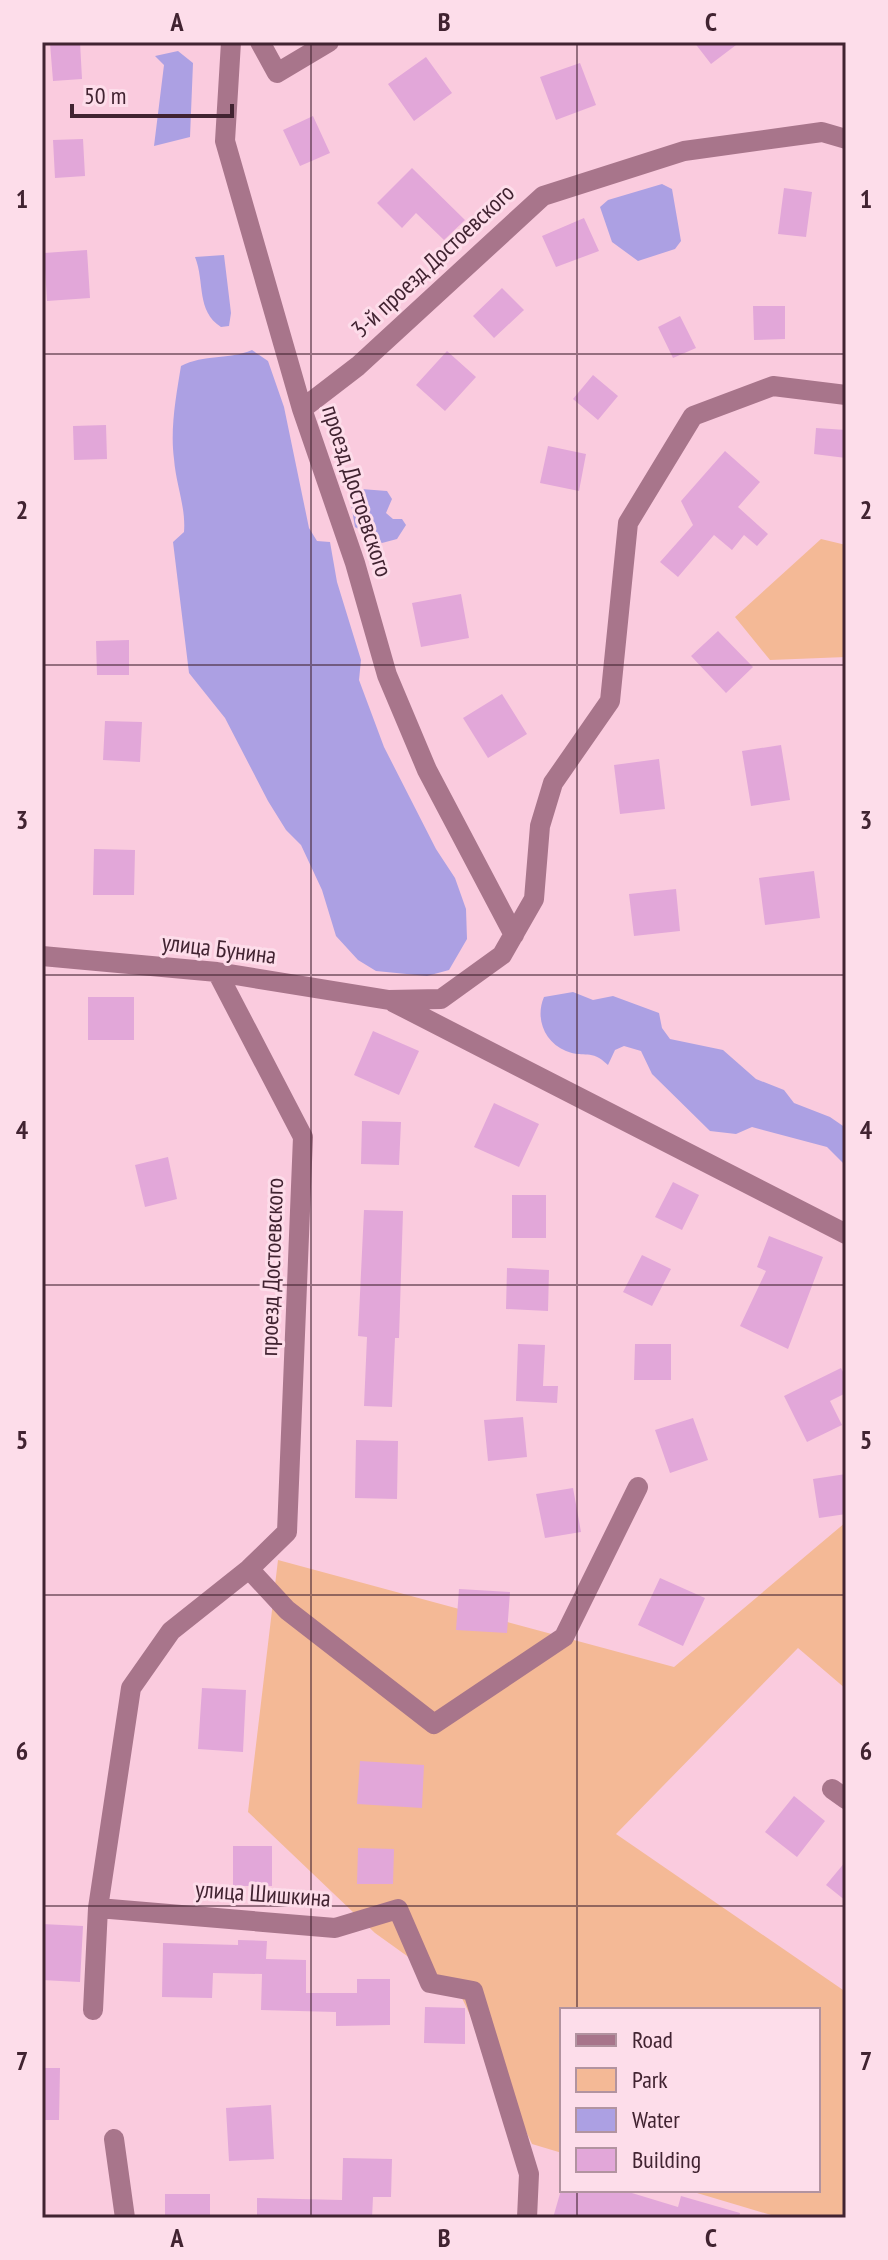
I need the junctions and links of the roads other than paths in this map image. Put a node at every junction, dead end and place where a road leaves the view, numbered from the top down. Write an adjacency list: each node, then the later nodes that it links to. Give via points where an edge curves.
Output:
1 (231, 42): 6 (street, проезд Достоевского, via 225,141)
2 (260, 42): 3 (street, via 277,73)
3 (329, 42)
4 (846, 139): 6 (street, 3-й проезд Достоевского, via 822,132 684,151 543,196 358,366)
5 (846, 395): 7 (street, via 773,386 693,416 628,523 610,701 553,783 540,826 534,899)
6 (302, 409): 7 (street, проезд Достоевского, via 387,675 427,770)
7 (514, 935): 10 (street, via 502,955 441,999)
8 (42, 956): 9 (street, улица Бунина)
9 (217, 972): 10 (street, улица Бунина); 13 (street, проезд Достоевского, via 303,1137 287,1532)
10 (389, 1000): 11 (street)
11 (846, 1234)
12 (638, 1487): 13 (street, via 564,1637 434,1724 287,1610)
13 (249, 1569): 14 (street, via 171,1631 131,1688)
14 (98, 1908): 15 (street); 18 (street, улица Шишкина, via 335,1928 398,1909 430,1983 473,1991 529,2174)
15 (93, 2010)
16 (114, 2139): 17 (street)
17 (125, 2218)
18 (527, 2218)

